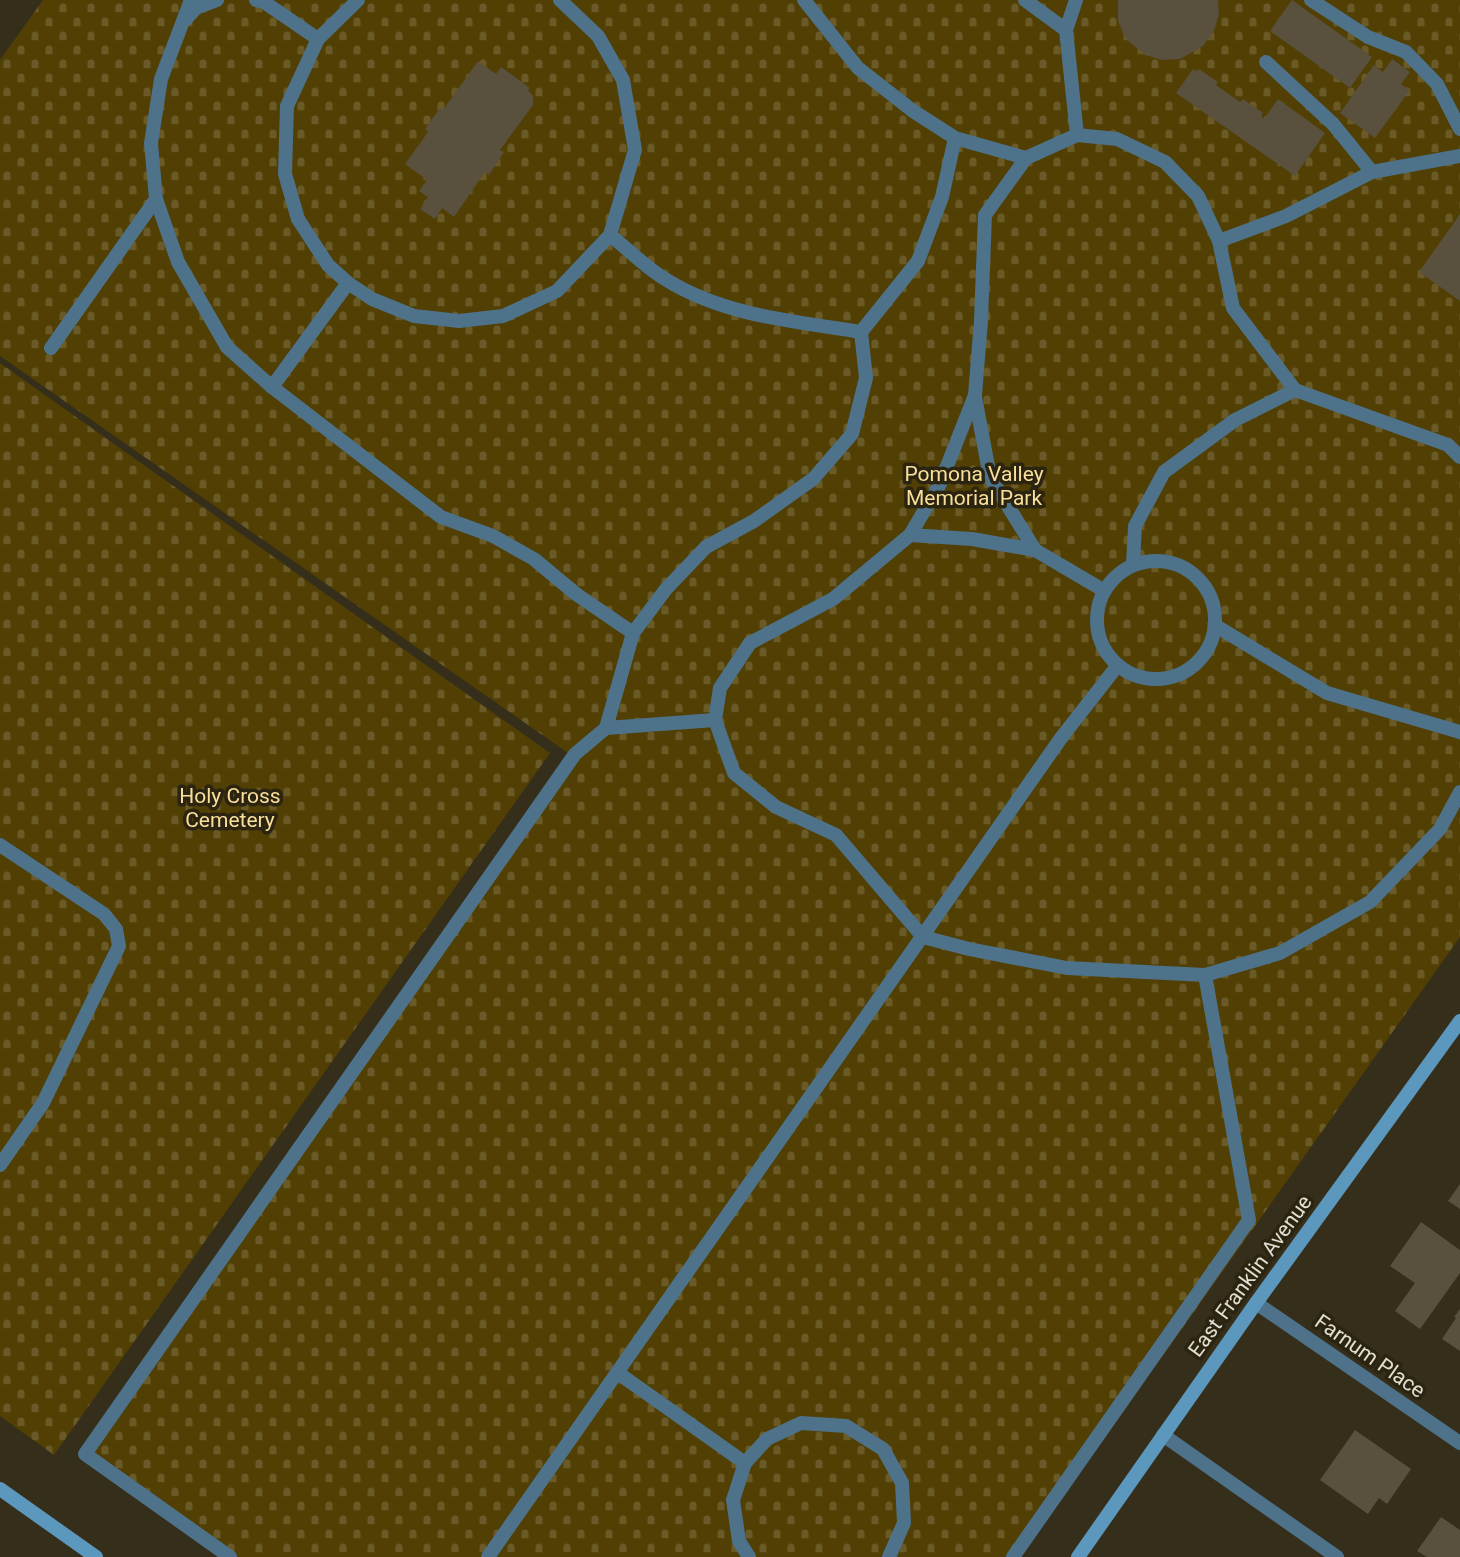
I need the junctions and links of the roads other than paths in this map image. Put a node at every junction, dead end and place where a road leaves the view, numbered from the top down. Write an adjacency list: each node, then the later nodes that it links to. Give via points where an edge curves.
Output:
1 (191, 0): 10 (street)
2 (217, 0): 10 (street, via 196,8)
3 (358, 0): 12 (street)
4 (561, 0): 21 (street, via 598,36 623,80 635,150)
5 (804, 0): 16 (street, via 858,68)
6 (1025, 0): 11 (street)
7 (1076, 0): 11 (street)
8 (1311, 0): 14 (street, via 1368,37 1406,52 1437,84)
9 (261, 1): 12 (street)
10 (180, 25): 20 (street, via 162,79 151,143)
11 (1066, 30): 15 (street)
12 (318, 39): 23 (street, via 287,106 285,174 298,219 328,265)
13 (1266, 62): 19 (street, via 1333,124)
14 (1460, 129)
15 (1077, 135): 18 (street); 22 (street, via 1117,139 1166,162 1198,195)
16 (955, 138): 18 (street); 24 (street, via 942,197 918,261)
17 (1460, 156): 19 (street)
18 (1026, 158): 28 (street, via 985,215)
19 (1372, 172): 22 (street, via 1286,216)
20 (156, 199): 25 (street); 26 (street, via 178,262 227,347)
21 (610, 235): 23 (street, via 557,291 503,316 459,321 414,316 372,299); 24 (street, via 663,278 712,303 762,317)
22 (1219, 240): 27 (street, via 1233,308)
23 (348, 283): 26 (street)
24 (860, 331): 35 (street, via 866,378 852,434 813,479 754,521 706,547)
25 (51, 348)
26 (272, 387): 35 (street, via 442,517 493,536 534,559)
27 (1295, 390): 29 (street, via 1448,445); 32 (street, via 1235,420 1164,472 1135,526)
28 (975, 396): 30 (street, via 940,484); 31 (street, via 990,477)
29 (1460, 457)
30 (910, 535): 31 (street); 37 (street, via 833,599 750,643 720,688)
31 (1035, 550): 33 (street)
32 (1133, 564): 33 (street); 34 (street, via 1153,559 1175,562 1198,576 1212,596)
33 (1103, 590): 36 (street, via 1098,632 1105,651)
34 (1216, 626): 36 (street, via 1207,651 1191,668 1173,677 1138,677); 39 (street, via 1328,693)
35 (633, 633): 38 (street)
36 (1118, 665): 42 (street, via 1061,738)
37 (715, 720): 38 (street); 42 (street, via 734,773 776,807 836,835)
38 (606, 728): 54 (street, via 575,754 85,1454)
39 (1460, 732)
40 (1460, 792): 43 (street, via 1440,829 1370,902 1280,953)
41 (0, 845): 45 (street, via 104,914 116,929 119,946 43,1103)
42 (923, 937): 43 (street, via 1067,968); 47 (street)
43 (1205, 975): 58 (street, via 1249,1220)
44 (1460, 1021): 46 (street, East Franklin Avenue)
45 (0, 1165)
46 (1256, 1303): 48 (street, East Franklin Avenue); 49 (street, Farnum Place)
47 (618, 1373): 50 (street); 55 (street)
48 (1163, 1435): 52 (street, East Franklin Avenue); 59 (street)
49 (1460, 1443)
50 (745, 1463): 56 (street, via 733,1500 738,1541); 57 (street, via 766,1439 801,1423 846,1426 883,1449 902,1483 904,1523)
51 (0, 1489): 53 (street)
52 (1081, 1556)
53 (96, 1557)
54 (230, 1557)
55 (488, 1557)
56 (749, 1557)
57 (889, 1557)
58 (1013, 1557)
59 (1337, 1557)

